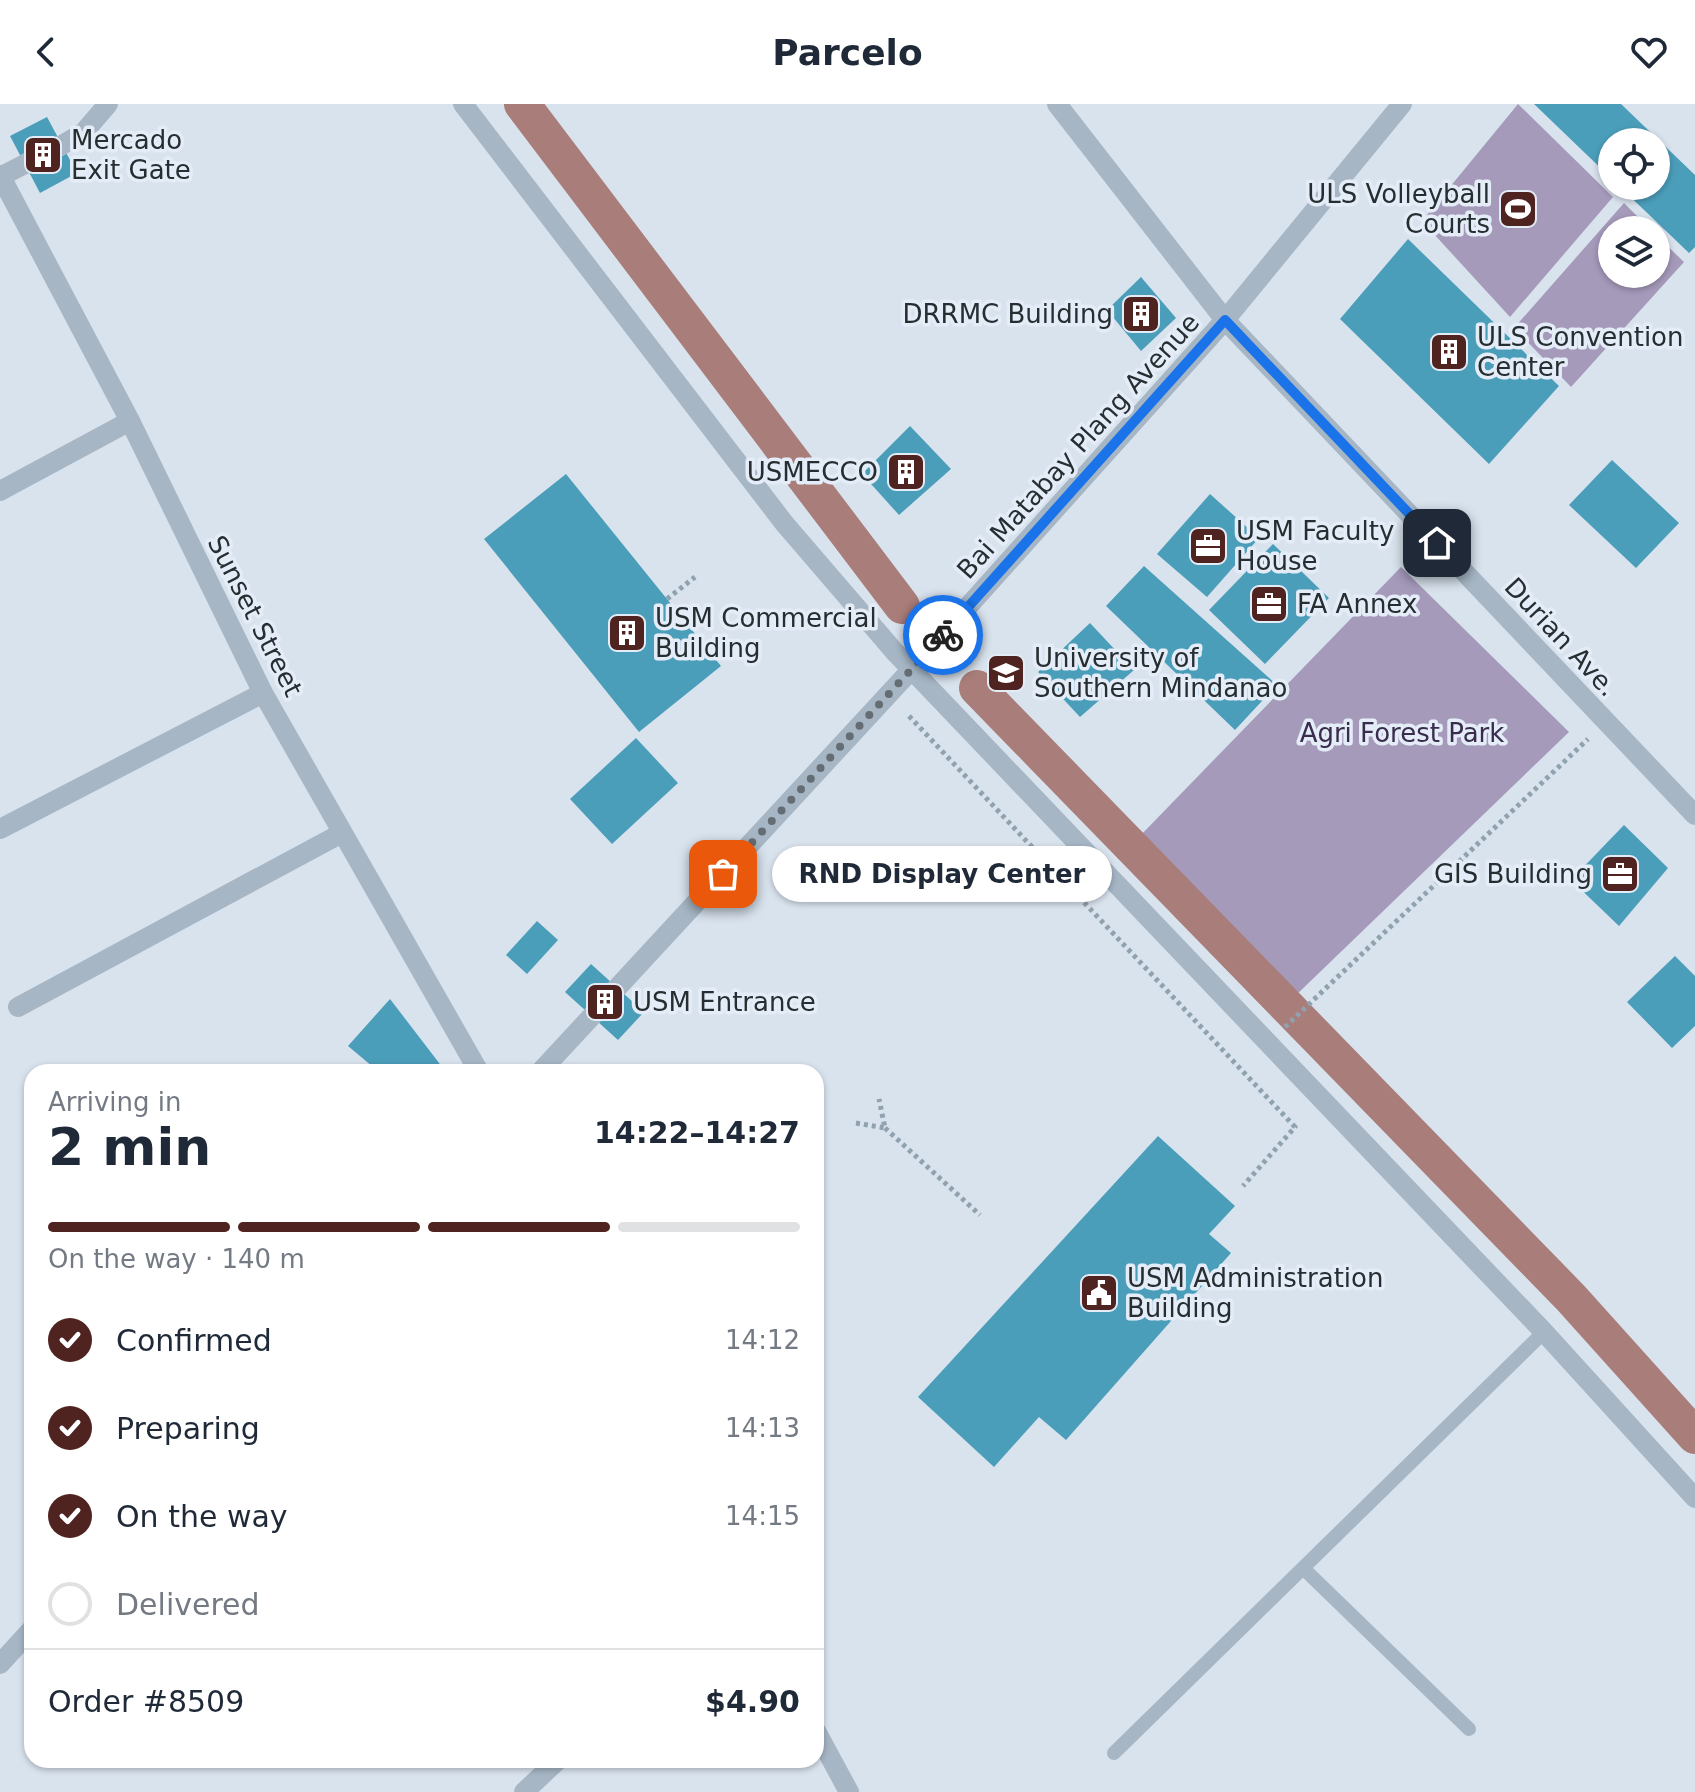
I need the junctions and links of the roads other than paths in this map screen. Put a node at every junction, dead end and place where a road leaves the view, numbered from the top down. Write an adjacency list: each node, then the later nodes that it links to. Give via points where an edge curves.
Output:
1 (108, 104): 5 (street, via 84,132)
2 (463, 104): 11 (street, via 784,523)
3 (1057, 104): 8 (street, Durian Ave.)
4 (1402, 104): 8 (street, Bai Matabay Plang Avenue)
5 (62, 145)
6 (25, 164): 7 (street)
7 (0, 176): 9 (street, Sunset Street)
8 (1225, 320): 11 (street, Bai Matabay Plang Avenue); 13 (street, Durian Ave.)
9 (130, 421): 10 (street); 12 (street, Sunset Street)
10 (0, 491)
11 (911, 670): 16 (street, Bai Matabay Plang Avenue); 21 (street)
12 (263, 693): 14 (street); 15 (street, Sunset Street)
13 (1695, 815)
14 (0, 829)
15 (342, 833): 17 (street); 19 (street, Sunset Street)
16 (617, 988)
17 (18, 1007)
18 (592, 1016): 20 (street)
19 (474, 1064)
20 (547, 1064)
21 (1544, 1332): 22 (street); 23 (lane)
22 (1695, 1498)
23 (1303, 1568): 26 (lane); 28 (lane)
24 (24, 1638): 25 (street)
25 (0, 1664)
26 (1469, 1729)
27 (824, 1746): 31 (street)
28 (1114, 1753)
29 (550, 1768): 30 (street)
30 (524, 1792)
31 (849, 1792)

